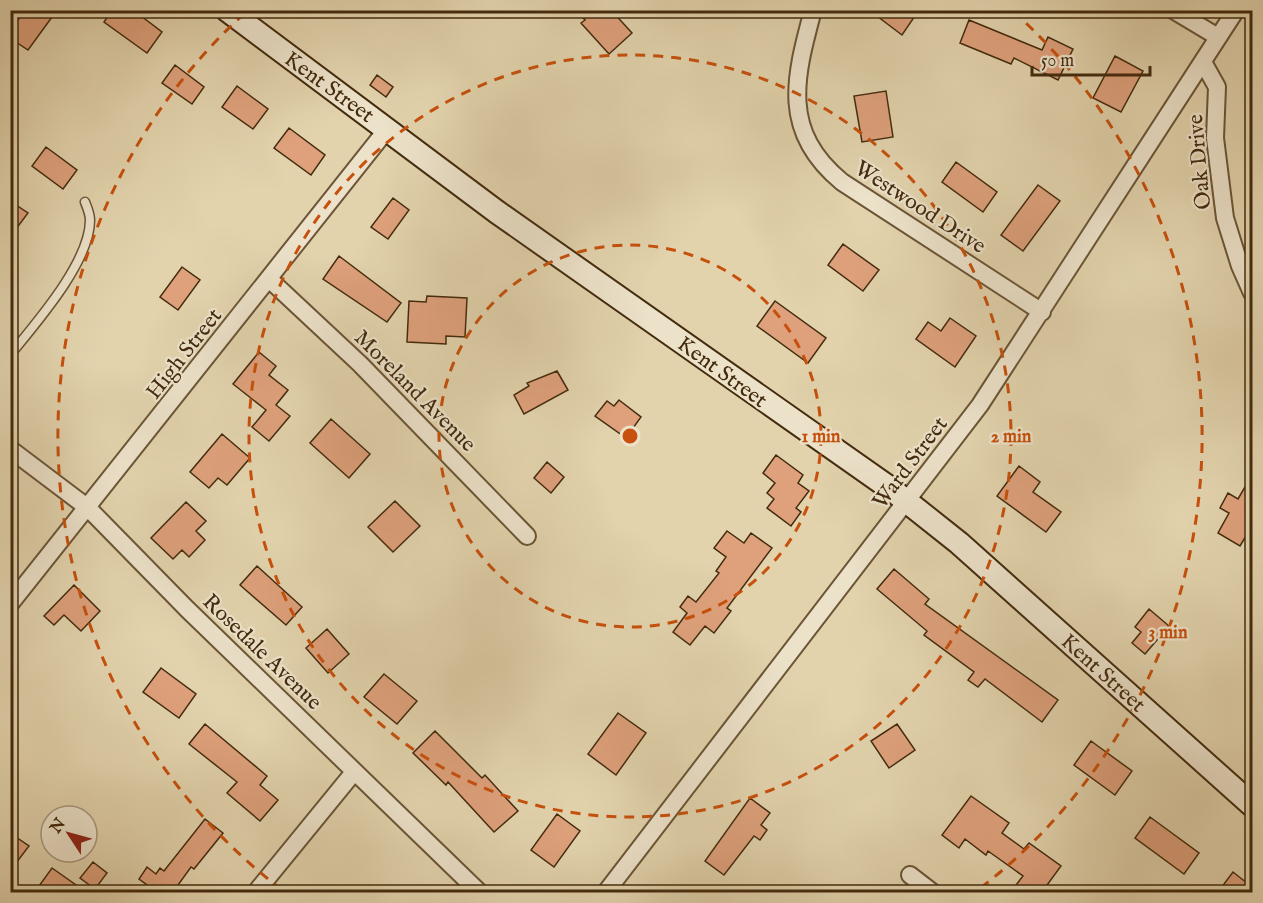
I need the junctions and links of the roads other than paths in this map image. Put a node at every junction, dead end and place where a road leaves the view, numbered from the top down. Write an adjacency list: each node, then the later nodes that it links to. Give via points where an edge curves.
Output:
1 (227, 10): 7 (street, Kent Street)
2 (813, 10): 11 (street, Westwood Drive, via 797,69 795,101 808,140 818,154 842,182)
3 (1173, 10): 5 (street)
4 (1236, 10): 5 (street, Ward Street)
5 (1218, 37): 6 (street, Ward Street)
6 (1203, 62): 10 (street, Oak Drive, via 1217,87 1215,138 1225,218); 11 (street, Ward Street)
7 (388, 128): 9 (street, High Street); 14 (street, Kent Street, via 497,212)
8 (85, 202): 12 (lane, via 90,220 81,255 66,282)
9 (269, 279): 15 (street, High Street); 16 (street, Moreland Avenue, via 360,364)
10 (1252, 293)
11 (1042, 312): 14 (street, Ward Street)
12 (10, 355)
13 (10, 448): 15 (street, Rosedale Avenue)
14 (908, 502): 19 (street, Kent Street); 23 (street, Ward Street)
15 (88, 508): 17 (street, High Street); 18 (street, Rosedale Avenue)
16 (527, 536)
17 (10, 604)
18 (354, 772): 21 (street); 22 (street, Rosedale Avenue)
19 (1252, 804)
20 (910, 875): 24 (street)
21 (256, 892)
22 (479, 892)
23 (606, 892)
24 (932, 892)

